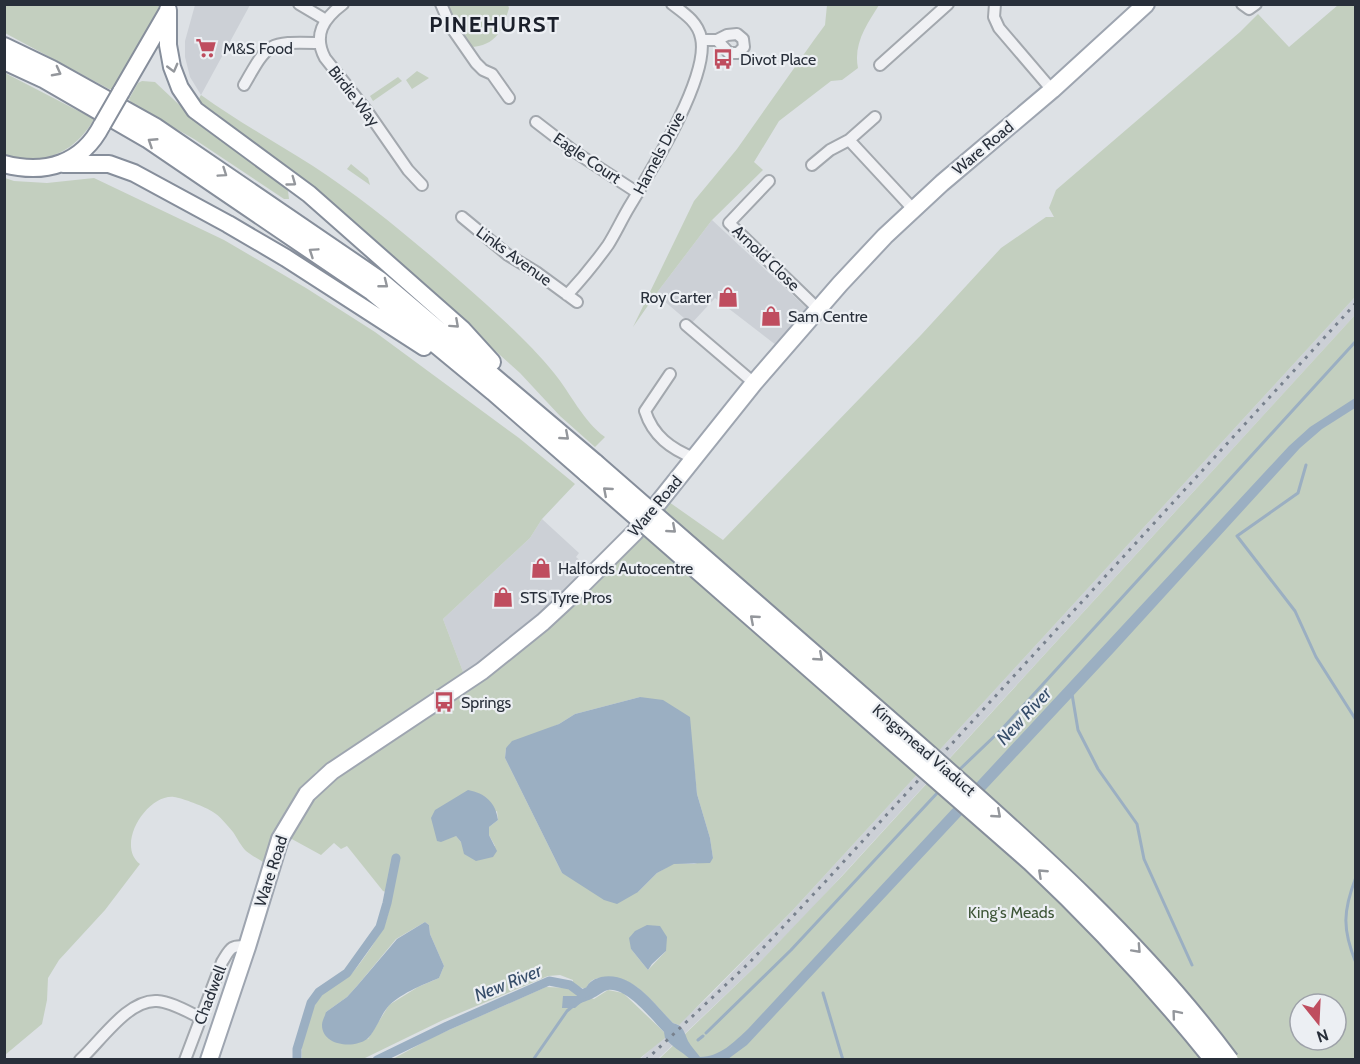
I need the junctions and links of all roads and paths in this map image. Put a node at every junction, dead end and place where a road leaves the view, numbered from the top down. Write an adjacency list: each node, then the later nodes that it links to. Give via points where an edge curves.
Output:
1 (299, 4): 11 (street)
2 (343, 4): 11 (street)
3 (441, 4): 20 (street, via 451,27 476,63 495,78)
4 (672, 4): 12 (street, via 691,20)
5 (948, 4): 17 (street)
6 (995, 4): 19 (street, via 994,17 999,28)
7 (1146, 4): 19 (main road, Ware Road)
8 (1242, 4): 9 (street, via 1249,9)
9 (1256, 4)
10 (170, 7): 25 (main road, bridge, via 85,150); 39 (main road, one-way to 39, via 168,45 172,67 195,110 318,202 462,329)
11 (326, 20): 14 (street)
12 (702, 40): 13 (street); 29 (street, Hamels Drive, via 701,59 680,117)
13 (717, 40)
14 (319, 43): 18 (street, via 269,47); 28 (street, Birdie Way, via 325,58)
15 (4, 46): 39 (main road, one-way to 39, via 156,127 371,273)
16 (4, 61): 38 (main road, one-way to 16, via 372,292 157,145 45,80)
17 (880, 65)
18 (244, 85)
19 (1052, 90): 30 (main road, Ware Road)
20 (509, 98)
21 (875, 117): 23 (street)
22 (536, 122): 29 (street, Eagle Court)
23 (849, 140): 26 (street); 30 (street)
24 (4, 164): 25 (main road, via 30,168)
25 (63, 164): 38 (main road, via 109,164 134,173 286,258)
26 (813, 165)
27 (769, 181): 34 (street, Arnold Close, via 729,223)
28 (422, 185)
29 (638, 193): 32 (street, Hamels Drive, via 609,243)
30 (913, 209): 34 (main road, Ware Road)
31 (462, 217): 32 (street, Links Avenue, via 508,255)
32 (567, 295): 33 (street, Links Avenue)
33 (578, 302)
34 (818, 309): 37 (main road, Ware Road)
35 (686, 326): 37 (street)
36 (670, 374): 40 (street, via 645,411 667,444)
37 (754, 383): 40 (main road, Ware Road)
38 (493, 392): 41 (main road)
39 (539, 413): 41 (main road, one-way to 41)
40 (694, 458): 42 (main road, Ware Road, via 635,532 543,622 458,688 332,771 307,794 280,839)
41 (592, 468): 47 (main road, Kingsmead Viaduct, one-way to 41, bridge, via 1138,970 1030,862); 48 (main road, Kingsmead Viaduct, one-way to 48, bridge, via 1003,819 1147,960)
42 (247, 947): 43 (street, Chadwell, via 229,949); 46 (main road, Ware Road)
43 (201, 1018): 44 (street, via 165,1003 144,1003 125,1015); 45 (street, Chadwell)
44 (80, 1059)
45 (185, 1059)
46 (209, 1059)
47 (1213, 1059)
48 (1230, 1059)

